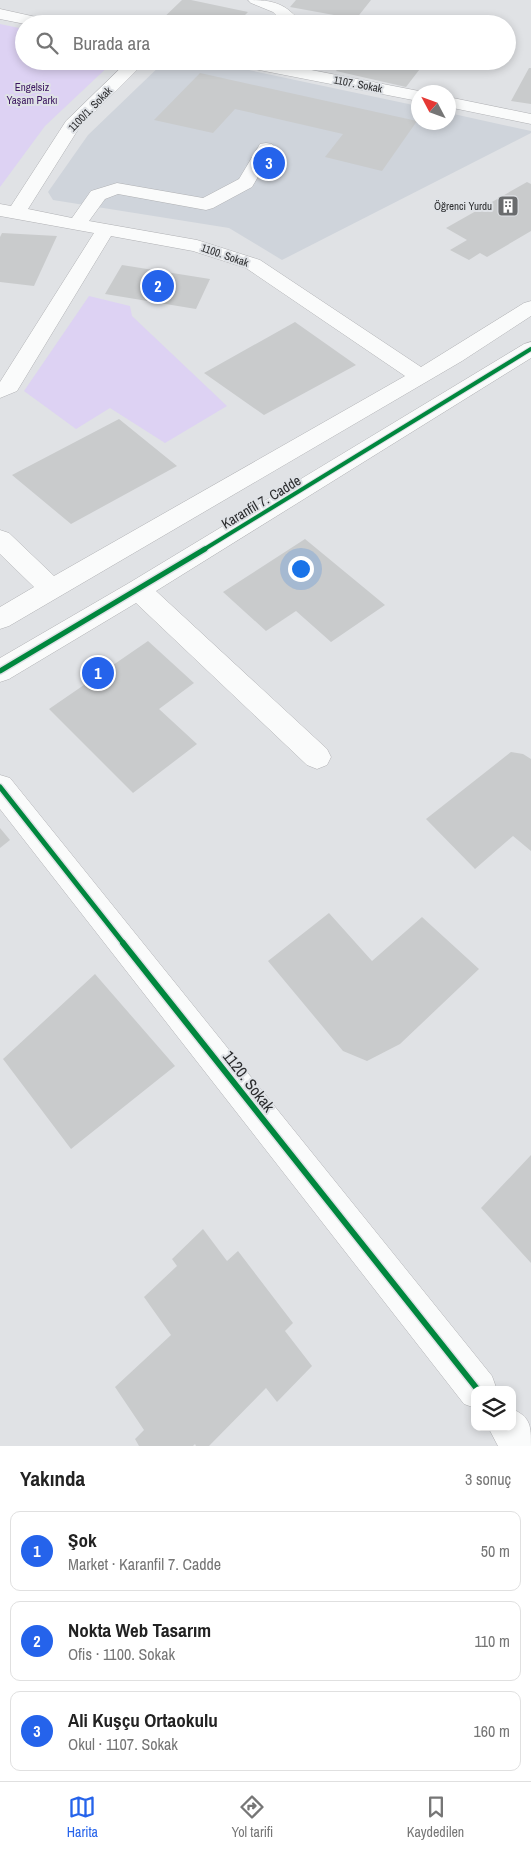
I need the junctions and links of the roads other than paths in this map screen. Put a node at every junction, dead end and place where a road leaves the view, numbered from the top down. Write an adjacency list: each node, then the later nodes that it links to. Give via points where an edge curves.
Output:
1 (256, 0): 4 (street)
2 (19, 5): 3 (street)
3 (3, 15)
4 (284, 15)
5 (129, 70): 11 (street, 1100/1. Sokak, via 72,125)
6 (308, 70): 7 (street, 1107. Sokak)
7 (411, 94)
8 (456, 104): 9 (street)
9 (531, 119)
10 (266, 148): 12 (street, via 246,183 206,204 117,188 98,195)
11 (8, 211): 12 (street, 1100. Sokak)
12 (77, 224): 13 (street, 1100. Sokak)
13 (106, 229): 16 (street, 1100. Sokak, via 197,246 253,264); 17 (street, via 9,386)
14 (531, 307): 16 (street, Karanfil 7. Cadde)
15 (530, 351): 20 (street, Karanfil 7. Cadde)
16 (420, 376): 19 (street, Karanfil 7. Cadde)
17 (0, 391)
18 (0, 539): 19 (street)
19 (52, 589): 21 (street, Karanfil 7. Cadde)
20 (138, 590): 22 (street, Karanfil 7. Cadde); 23 (street)
21 (0, 619)
22 (0, 671)
23 (317, 757)
24 (0, 787): 25 (street, 1120. Sokak)
25 (475, 1386)
26 (511, 1431): 27 (street)
27 (523, 1446)

